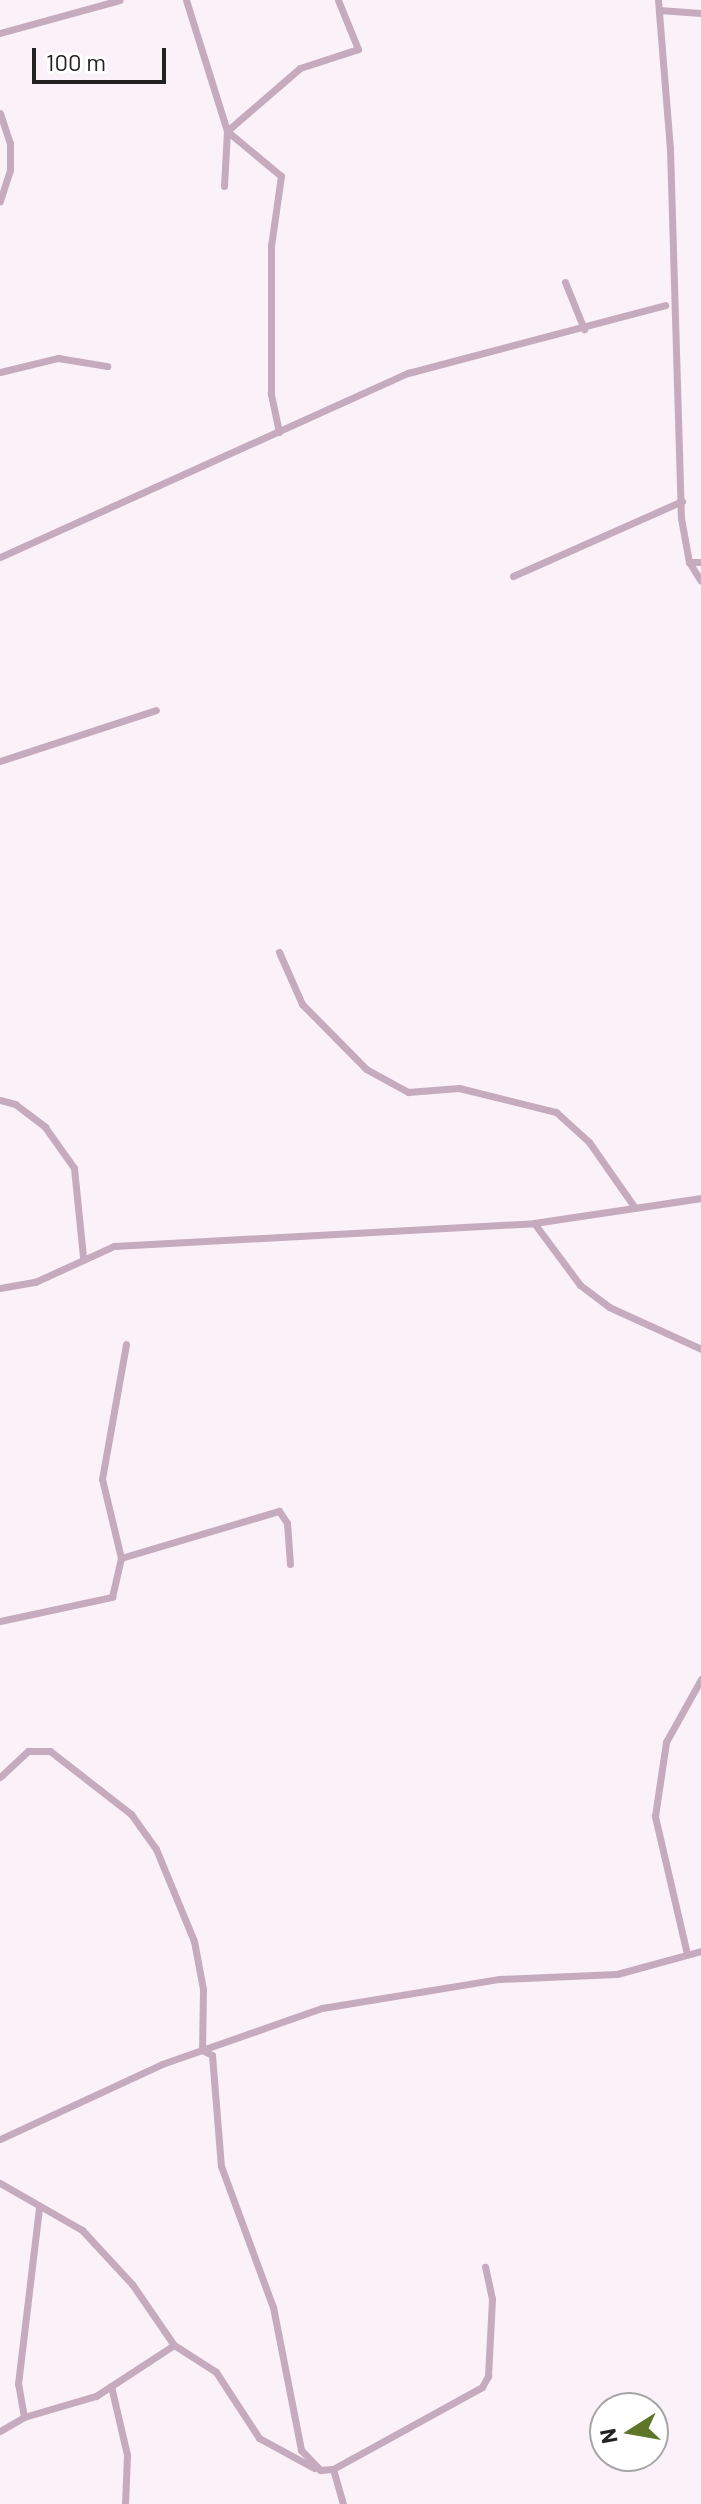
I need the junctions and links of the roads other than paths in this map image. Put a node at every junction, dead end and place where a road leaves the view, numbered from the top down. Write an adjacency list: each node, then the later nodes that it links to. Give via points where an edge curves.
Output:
1 (120, 0): 7 (street)
2 (186, 0): 9 (street)
3 (338, 0): 9 (street, via 358,49 300,68)
4 (658, 0): 5 (street)
5 (659, 10): 6 (street); 13 (street)
6 (701, 13)
7 (0, 33)
8 (0, 113): 11 (street, via 10,143 10,170)
9 (227, 131): 10 (street); 19 (street, via 281,176 271,246 271,393)
10 (224, 186)
11 (0, 201)
12 (565, 282): 16 (street)
13 (674, 287): 14 (street); 15 (street)
14 (665, 305): 15 (street); 16 (street)
15 (673, 321): 20 (street)
16 (584, 329): 19 (street, via 408,373)
17 (107, 366): 18 (street, via 58,358)
18 (0, 372)
19 (279, 432): 21 (street)
20 (682, 501): 22 (street); 24 (street)
21 (0, 557)
22 (689, 562): 23 (street); 25 (street)
23 (701, 562)
24 (513, 576)
25 (701, 581)
26 (156, 710): 27 (street)
27 (0, 761)
28 (279, 952): 31 (street, via 302,1004 366,1069 408,1092 459,1088 556,1112 589,1142)
29 (0, 1100): 33 (street, via 15,1104 45,1127 74,1168)
30 (701, 1198): 31 (street)
31 (635, 1208): 32 (street)
32 (534, 1223): 33 (street, via 225,1237 169,1246 114,1246); 36 (street, via 580,1285 609,1307)
33 (83, 1257): 34 (street, via 35,1282)
34 (0, 1288)
35 (126, 1344): 37 (street, via 102,1479)
36 (701, 1349)
37 (121, 1558): 38 (street, via 279,1511 287,1523); 39 (street, via 112,1597)
38 (290, 1564)
39 (0, 1621)
40 (701, 1679): 43 (street, via 666,1742 655,1816)
41 (0, 1777): 44 (street, via 28,1751 50,1751 131,1814 156,1849 194,1941 203,1989)
42 (701, 1951): 43 (street)
43 (687, 1954): 44 (street, via 617,1974 500,1979 322,2008)
44 (202, 2050): 45 (street, via 83,2097); 55 (street, via 212,2055 214,2128 226,2183 273,2307 301,2450)
45 (0, 2139)
46 (0, 2183): 47 (street)
47 (39, 2207): 49 (street, via 82,2230 132,2284); 51 (street, via 18,2384)
48 (485, 2267): 53 (street, via 492,2299 491,2350 482,2387)
49 (174, 2345): 50 (street); 55 (street, via 216,2372 259,2438)
50 (111, 2386): 51 (street, via 96,2396); 57 (street, via 127,2455)
51 (24, 2417): 52 (street)
52 (0, 2431)
53 (342, 2466): 54 (street); 56 (street)
54 (333, 2469): 55 (street); 56 (street)
55 (320, 2470)
56 (338, 2482): 58 (street)
57 (125, 2504)
58 (343, 2504)

